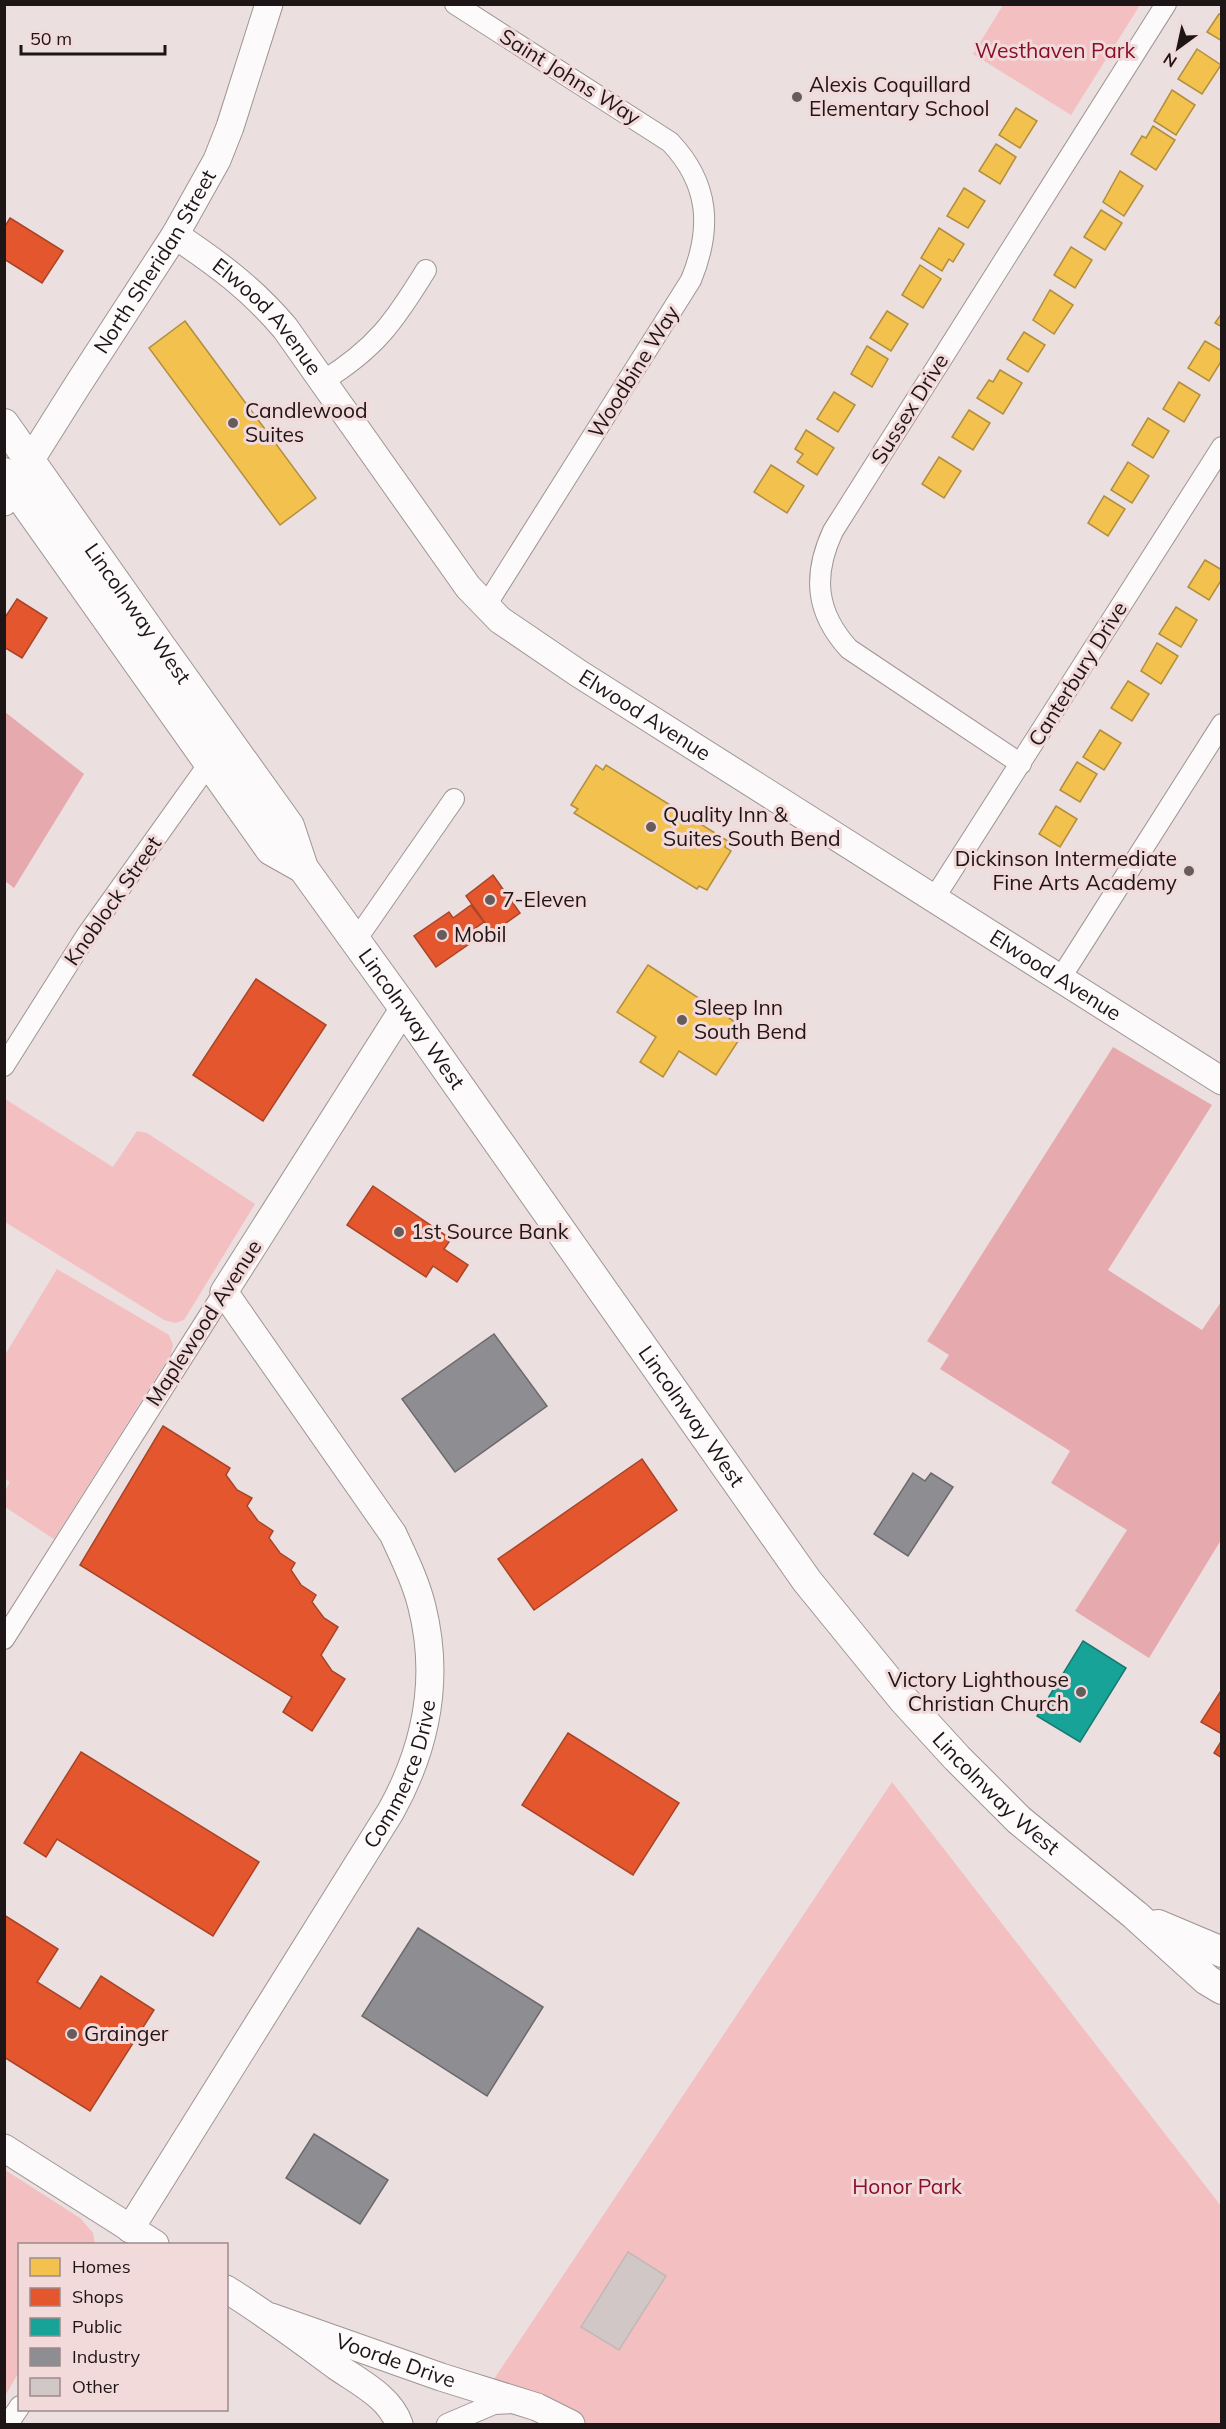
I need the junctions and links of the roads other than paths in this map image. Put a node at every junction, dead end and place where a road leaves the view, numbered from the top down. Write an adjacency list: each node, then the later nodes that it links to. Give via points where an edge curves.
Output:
1 (269, 4): 5 (street, North Sheridan Street, via 217,160)
2 (455, 4): 4 (street, Saint Johns Way)
3 (1166, 4): 15 (street, Sussex Drive, via 833,531 821,566 824,610 849,649)
4 (654, 131): 11 (street, Woodbine Way, via 684,157 700,192 705,225 700,259 691,280)
5 (176, 235): 7 (street, Elwood Avenue, via 264,303); 10 (street, North Sheridan Street)
6 (426, 270): 7 (street, via 379,339)
7 (323, 381): 11 (street, Elwood Avenue)
8 (4, 424): 10 (main road, Lincolnway West)
9 (1221, 447): 15 (street, Canterbury Drive)
10 (13, 481): 13 (main road, Lincolnway West); 14 (main road, Lincolnway West)
11 (485, 607): 18 (street, Elwood Avenue, via 578,673)
12 (1221, 724): 20 (street)
13 (226, 738): 14 (street, Knoblock Street); 17 (main road, Lincolnway West, via 289,826)
14 (209, 764): 17 (main road, Lincolnway West, via 271,850); 22 (street, Knoblock Street, via 86,936)
15 (1021, 764): 18 (street, Canterbury Drive)
16 (454, 799): 19 (street)
17 (303, 868): 19 (main road, Lincolnway West)
18 (933, 900): 20 (street, Elwood Avenue)
19 (356, 940): 21 (main road, Lincolnway West)
20 (1060, 979): 23 (street, Elwood Avenue)
21 (404, 1008): 24 (street, Maplewood Avenue); 26 (main road, Lincolnway West, via 807,1581 903,1699 957,1758 1019,1820)
22 (4, 1066)
23 (1221, 1081)
24 (224, 1292): 25 (street, Maplewood Avenue); 30 (street, Commerce Drive, via 393,1534 422,1606 431,1673 428,1706 409,1778 392,1810)
25 (4, 1639)
26 (1136, 1915): 27 (main road, Lincolnway West); 28 (main road, Lincolnway West)
27 (1221, 1952)
28 (1221, 1989)
29 (4, 2148): 30 (street)
30 (126, 2237): 31 (street)
31 (151, 2243)
32 (228, 2290): 33 (street, Voorde Drive)
33 (271, 2317): 34 (street, Voorde Drive); 37 (street, Voorde Drive, via 378,2394)
34 (520, 2403): 38 (street, via 494,2404); 39 (street, Voorde Drive)
35 (18, 2409): 36 (street)
36 (8, 2424)
37 (399, 2424)
38 (447, 2424)
39 (572, 2424)

